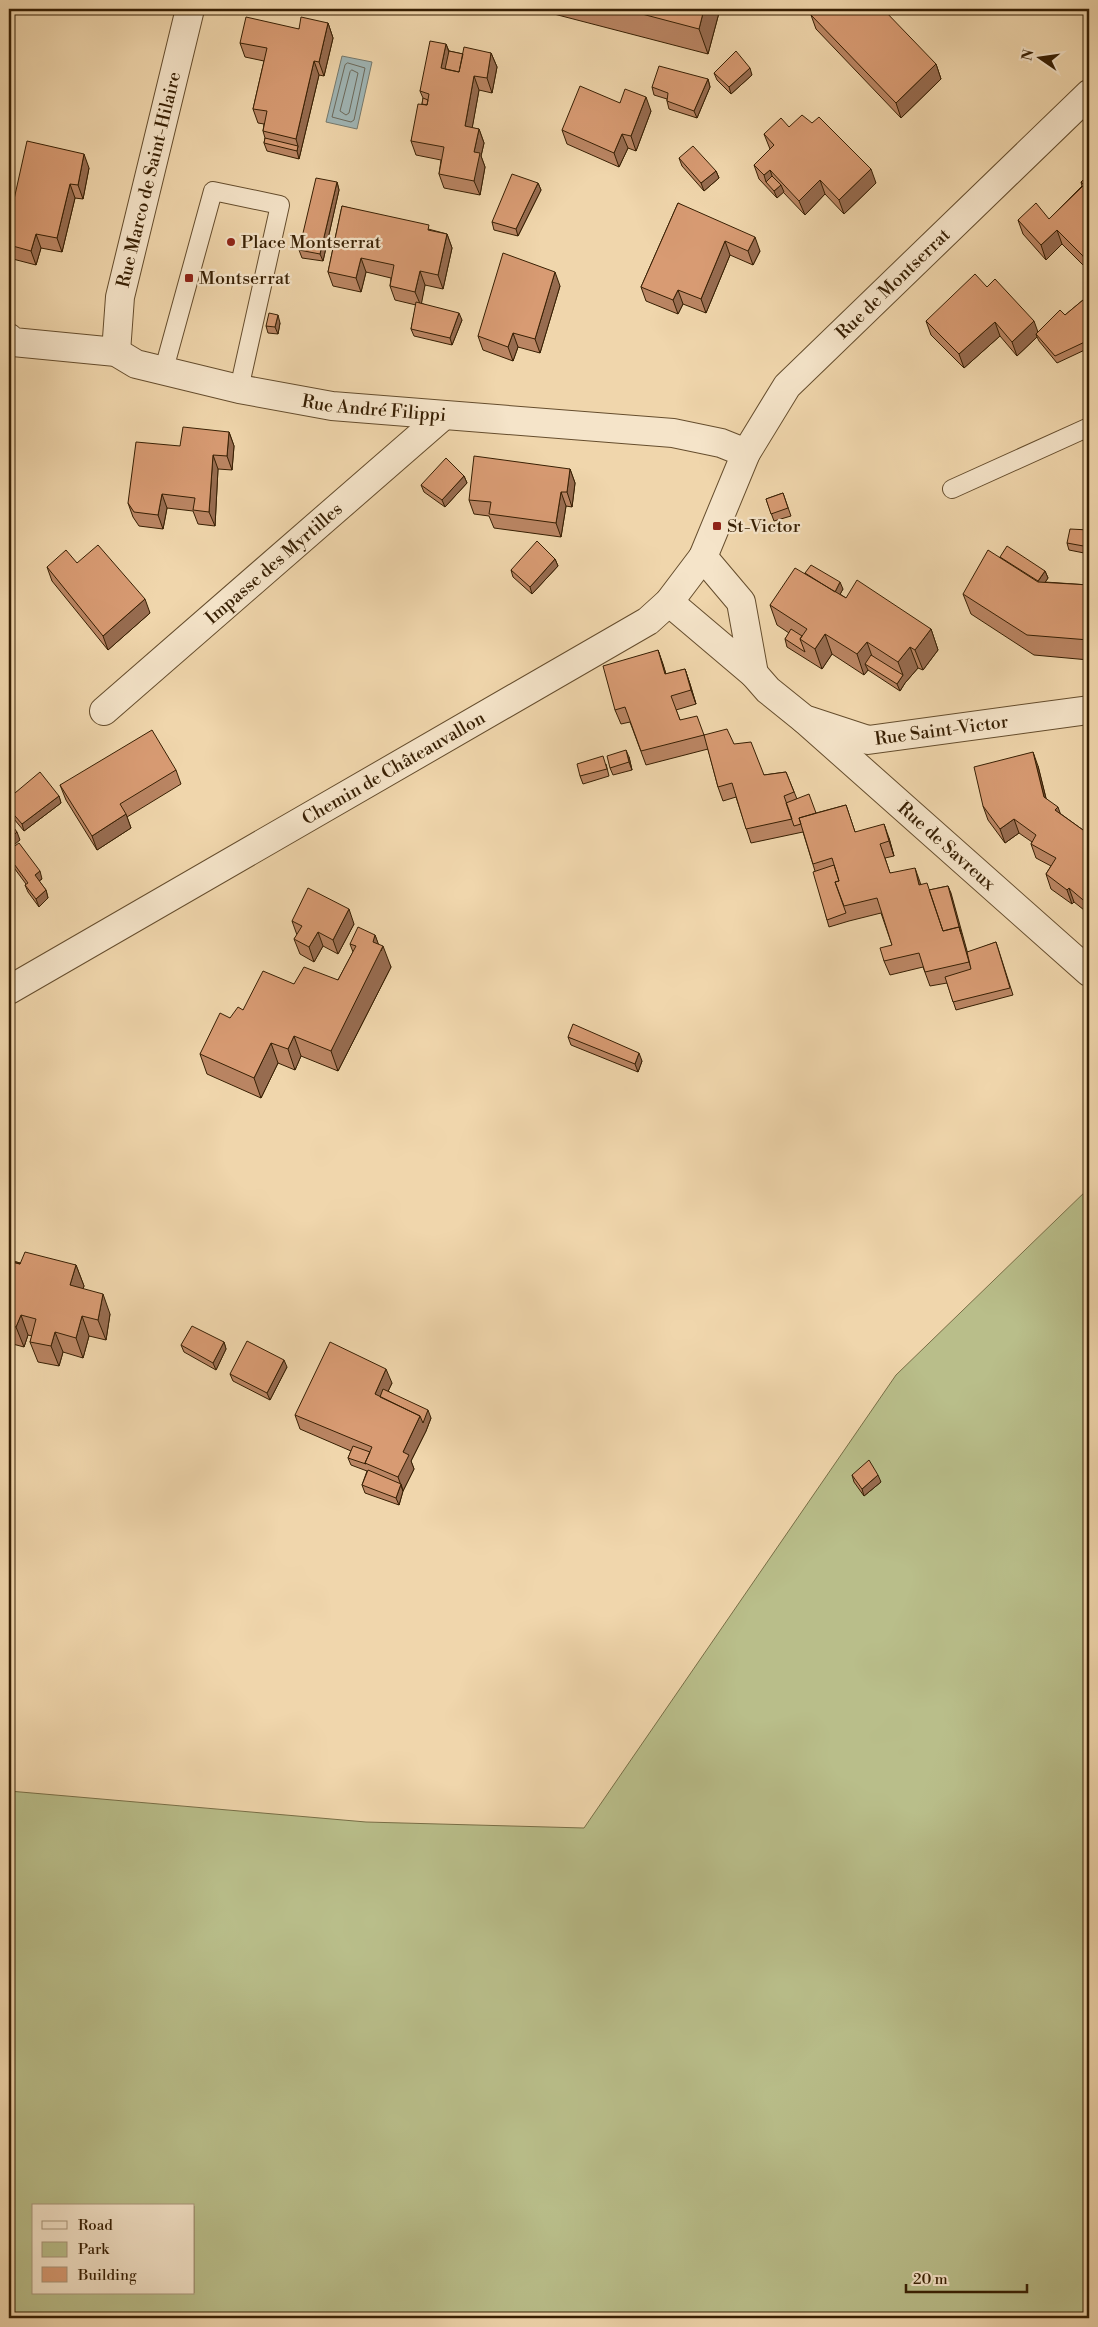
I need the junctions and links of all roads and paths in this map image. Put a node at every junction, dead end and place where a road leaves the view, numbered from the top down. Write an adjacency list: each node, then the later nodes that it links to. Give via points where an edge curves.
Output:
1 (190, 9): 4 (street, Rue Marco de Saint-Hilaire, via 120,297)
2 (1089, 94): 9 (street, Rue de Montserrat, via 787,386)
3 (9, 338): 4 (street, Rue André Filippi, via 13,342)
4 (116, 352): 5 (street, Rue André Filippi, via 136,364)
5 (164, 369): 6 (street, Rue André Filippi); 6 (lane, via 213,192 280,205)
6 (239, 389): 7 (street, Rue André Filippi, via 332,406)
7 (443, 416): 9 (street, Rue André Filippi, via 673,433 722,443); 16 (street, Impasse des Myrtilles)
8 (1089, 427): 10 (lane)
9 (746, 453): 11 (street, Rue de Montserrat)
10 (952, 489)
11 (728, 497): 12 (street, Chemin de Châteauvallon)
12 (703, 557): 13 (street, Chemin de Châteauvallon); 14 (street, via 741,602)
13 (669, 602): 14 (street, Rue Saint-Victor); 19 (street, Chemin de Châteauvallon, via 648,621)
14 (754, 674): 17 (street, Rue Saint-Victor)
15 (1089, 710): 17 (street, Rue Saint-Victor, via 868,740)
16 (104, 711)
17 (804, 720): 18 (street, Rue de Savreux)
18 (1089, 972)
19 (9, 990)

